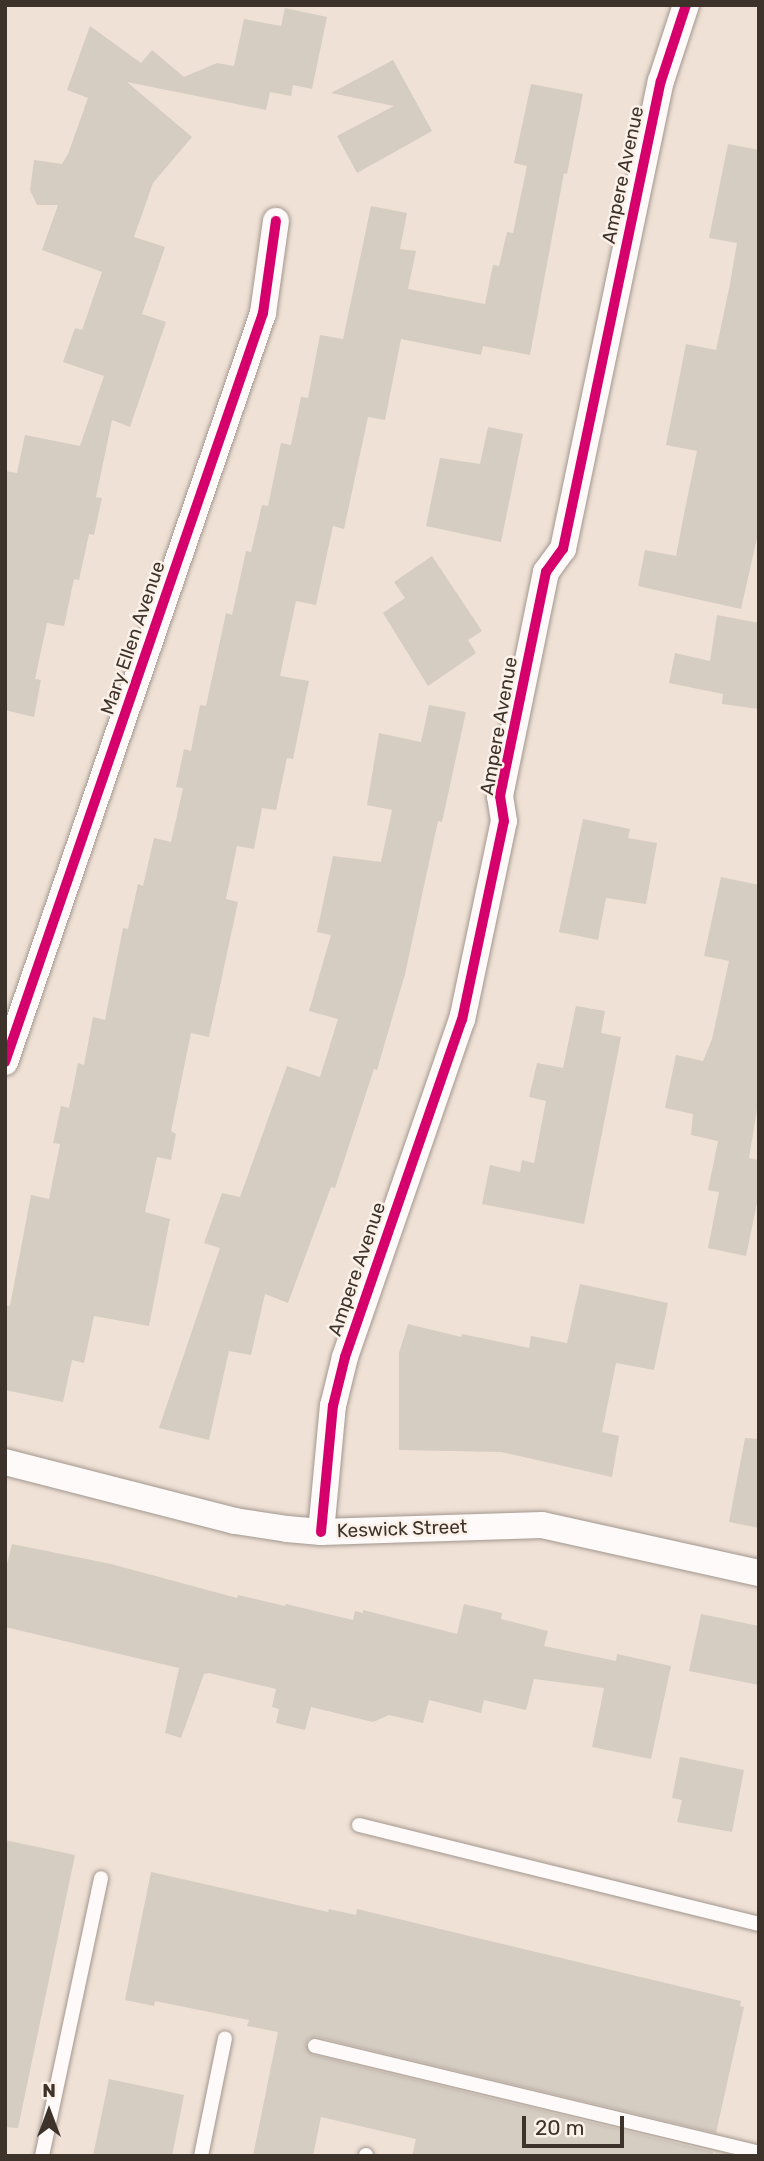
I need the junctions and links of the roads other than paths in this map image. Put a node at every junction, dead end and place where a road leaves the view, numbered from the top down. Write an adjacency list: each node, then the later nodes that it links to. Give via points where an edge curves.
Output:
1 (686, 5): 5 (street, Ampere Avenue, via 660,81 563,548 546,572 500,796 504,821 462,1020 345,1357 333,1406)
2 (276, 221): 3 (street, Mary Ellen Avenue, via 263,313)
3 (5, 1062)
4 (5, 1462): 5 (street, Keswick Street, via 235,1521)
5 (321, 1532): 6 (street, Keswick Street, via 542,1525)
6 (759, 1573)
7 (359, 1825): 9 (lane)
8 (101, 1878): 13 (lane)
9 (759, 1924)
10 (225, 2038): 14 (lane)
11 (315, 2046): 12 (lane)
12 (759, 2153)
13 (42, 2156)
14 (201, 2156)

